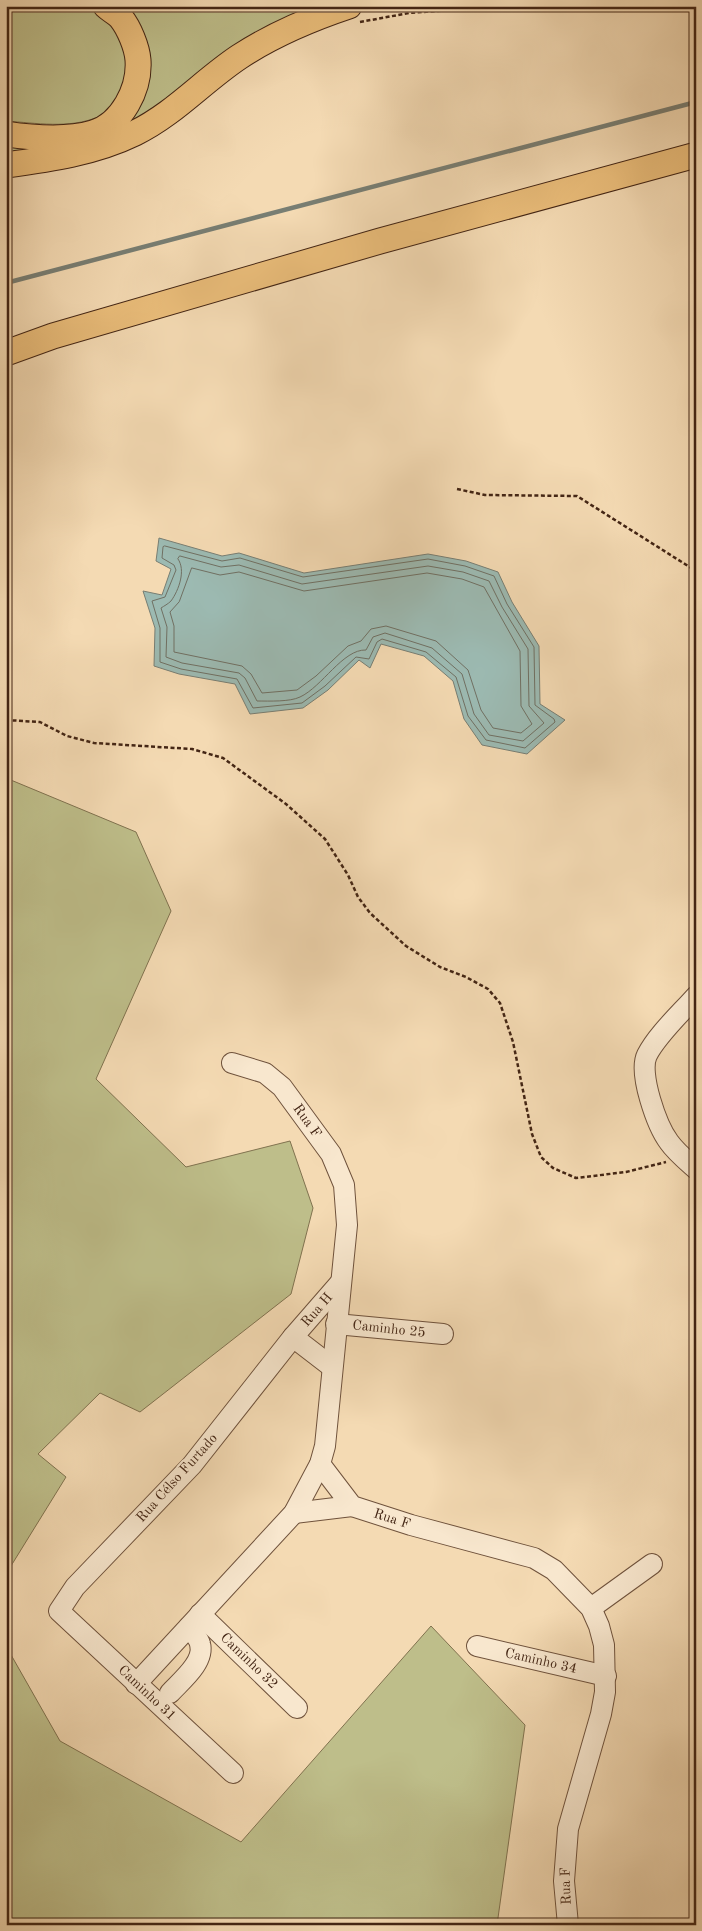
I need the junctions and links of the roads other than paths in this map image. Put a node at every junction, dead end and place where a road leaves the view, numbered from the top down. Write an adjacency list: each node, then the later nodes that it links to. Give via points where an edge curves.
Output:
1 (106, 6): 3 (main road, via 120,17 132,38 138,60 135,84 126,106 111,124 94,133 65,137)
2 (352, 15): 5 (main road, via 308,20 274,36 239,58 174,110 109,145 81,153)
3 (6, 134)
4 (696, 155): 6 (main road, via 380,241 53,336)
5 (6, 165)
6 (6, 353)
7 (696, 996): 9 (street, via 651,1049 644,1067 664,1135)
8 (232, 1062): 10 (street, Rua F, via 272,1077 299,1108 339,1169 346,1199 347,1224)
9 (690, 1163)
10 (340, 1283): 11 (street, Rua F); 13 (street, Rua H)
11 (336, 1324): 12 (street, Caminho 25); 14 (street, Rua F)
12 (443, 1334)
13 (293, 1337): 14 (street); 20 (street, Rua Célso Furtado, via 192,1465 71,1593 61,1605)
14 (332, 1367): 15 (street, Rua F)
15 (320, 1464): 16 (street); 17 (street, Rua F)
16 (352, 1506): 17 (street); 19 (street, Rua F, via 534,1558 554,1570)
17 (294, 1513): 21 (street, Rua F)
18 (652, 1564): 19 (street)
19 (591, 1608): 23 (street, Rua F, via 604,1645)
20 (60, 1614): 24 (street, Caminho 31)
21 (195, 1621): 24 (street, Rua F); 25 (street, via 200,1643 196,1665); 26 (street, Caminho 32)
22 (477, 1646): 23 (street, Caminho 34)
23 (606, 1676): 28 (street, Rua F, via 601,1714 568,1829 564,1882)
24 (136, 1684): 27 (street, Caminho 31)
25 (170, 1693)
26 (297, 1708)
27 (233, 1773)
28 (568, 1925)

